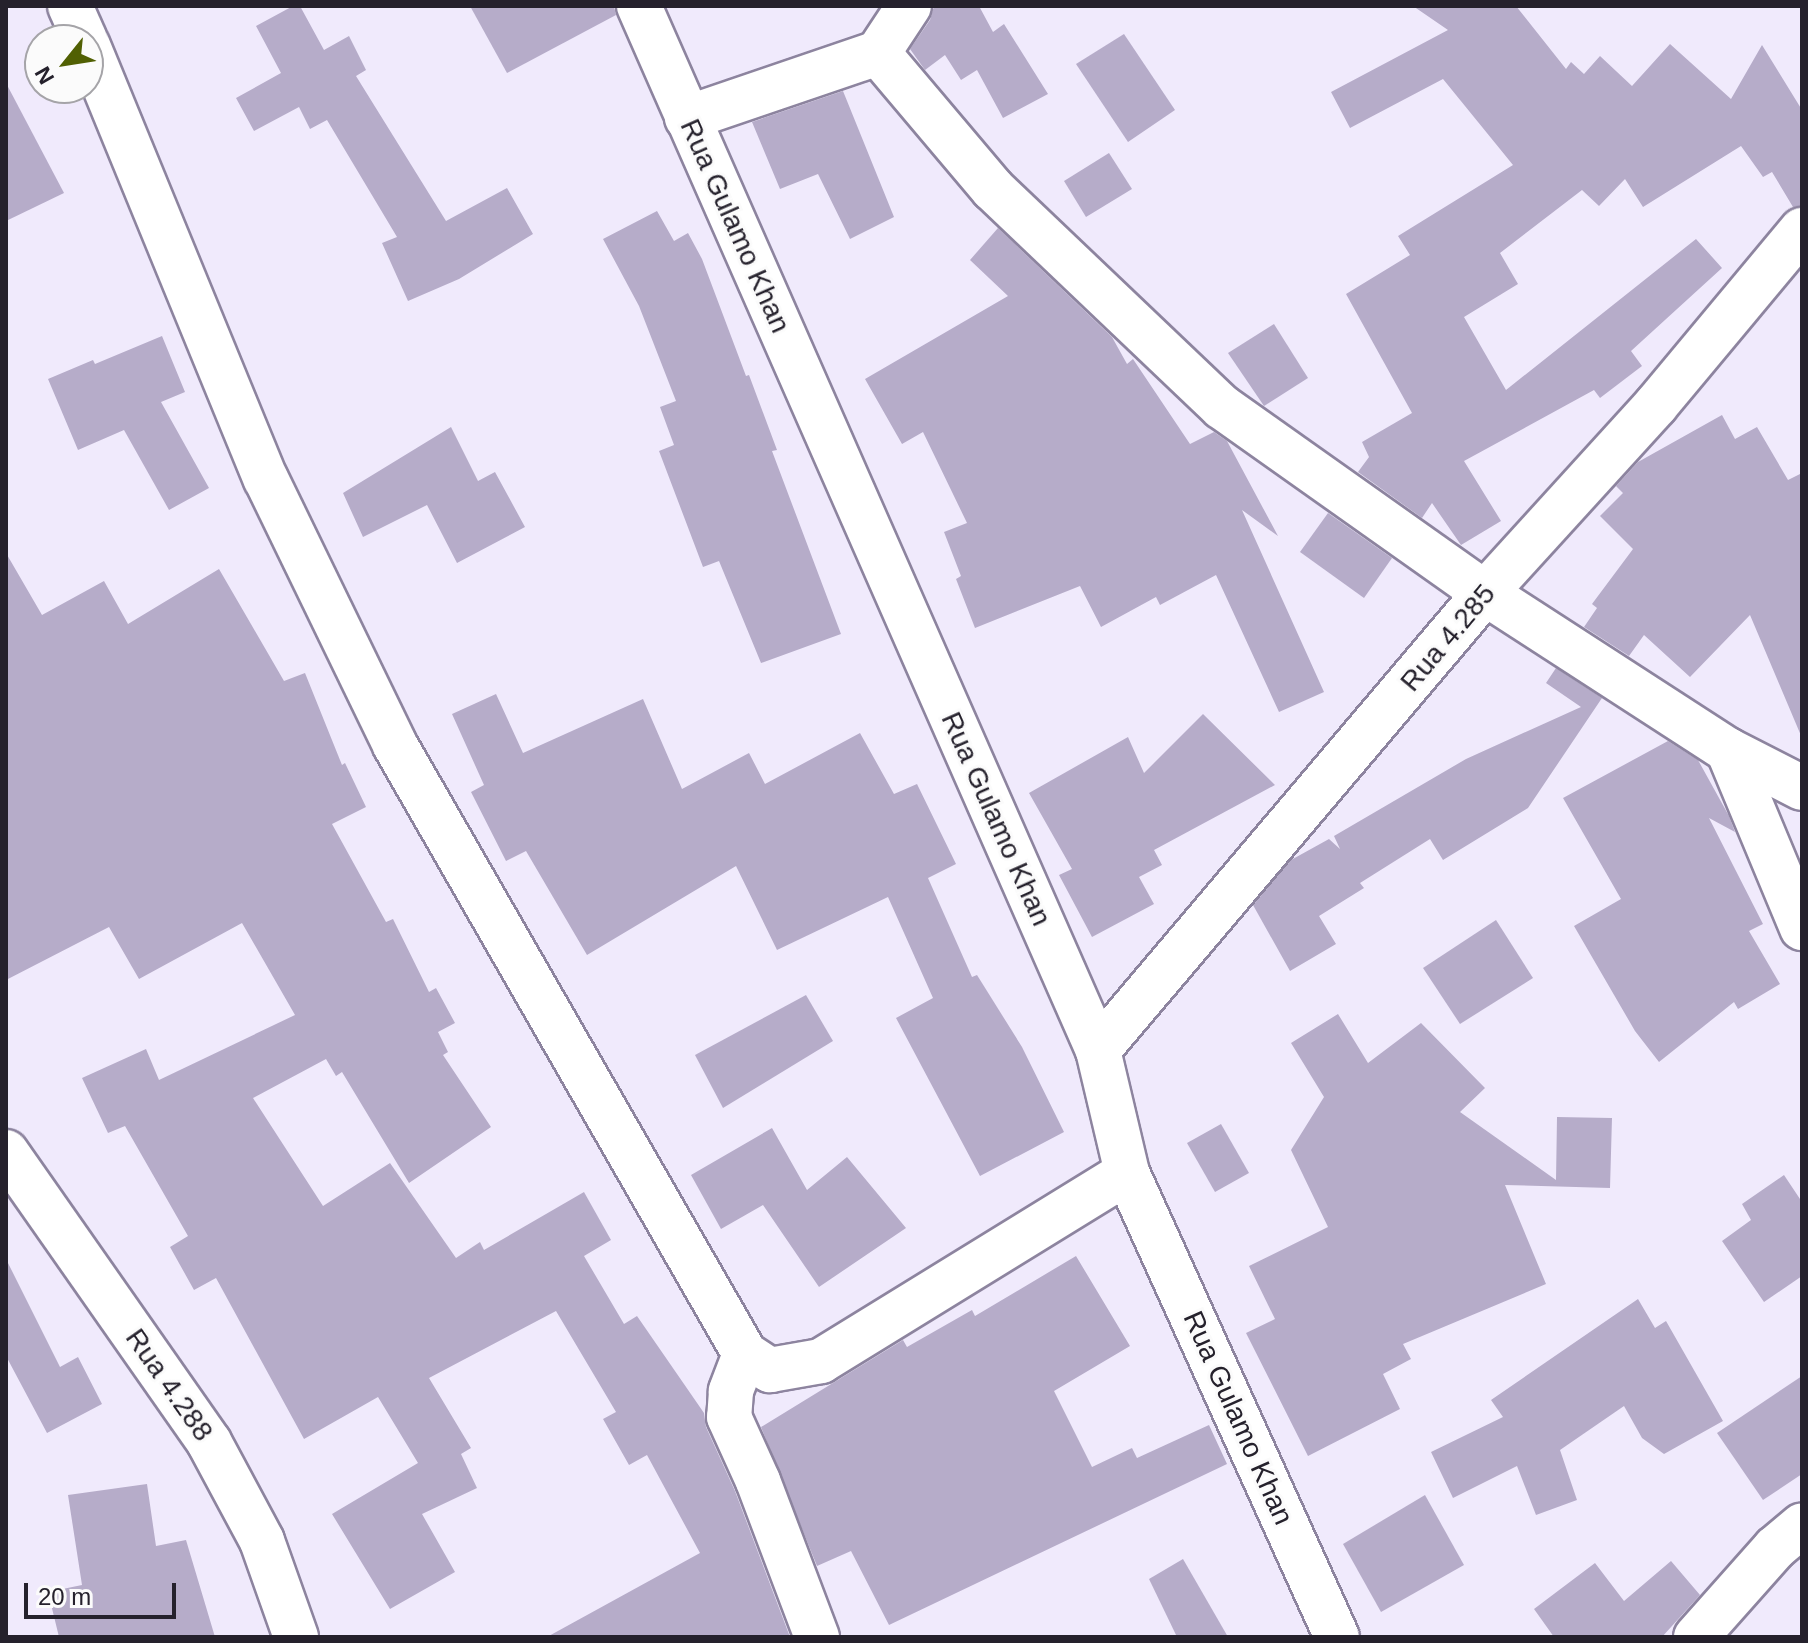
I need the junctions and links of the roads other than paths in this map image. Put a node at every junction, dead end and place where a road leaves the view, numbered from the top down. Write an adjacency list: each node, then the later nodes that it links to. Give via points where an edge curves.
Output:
1 (639, 6): 5 (street, Rua Gulamo Khan)
2 (909, 6): 3 (street)
3 (878, 53): 5 (street); 7 (street, via 993,189 1222,407)
4 (104, 85): 14 (street, via 266,479 395,745)
5 (687, 118): 11 (street, Rua Gulamo Khan)
6 (1802, 230): 7 (street, Rua 4.285, via 1656,405)
7 (1485, 593): 8 (street); 11 (street, Rua 4.285)
8 (1728, 750): 9 (street); 10 (street)
9 (1802, 788)
10 (1802, 928)
11 (1098, 1050): 13 (street, Rua Gulamo Khan)
12 (6, 1152): 16 (street, Rua 4.288, via 209,1442 262,1541)
13 (1127, 1173): 14 (street, via 821,1361 770,1370); 18 (street, Rua Gulamo Khan)
14 (745, 1354): 17 (street, via 731,1391 729,1417)
15 (1802, 1525): 19 (street)
16 (296, 1637)
17 (817, 1637)
18 (1337, 1637)
19 (1696, 1637)

